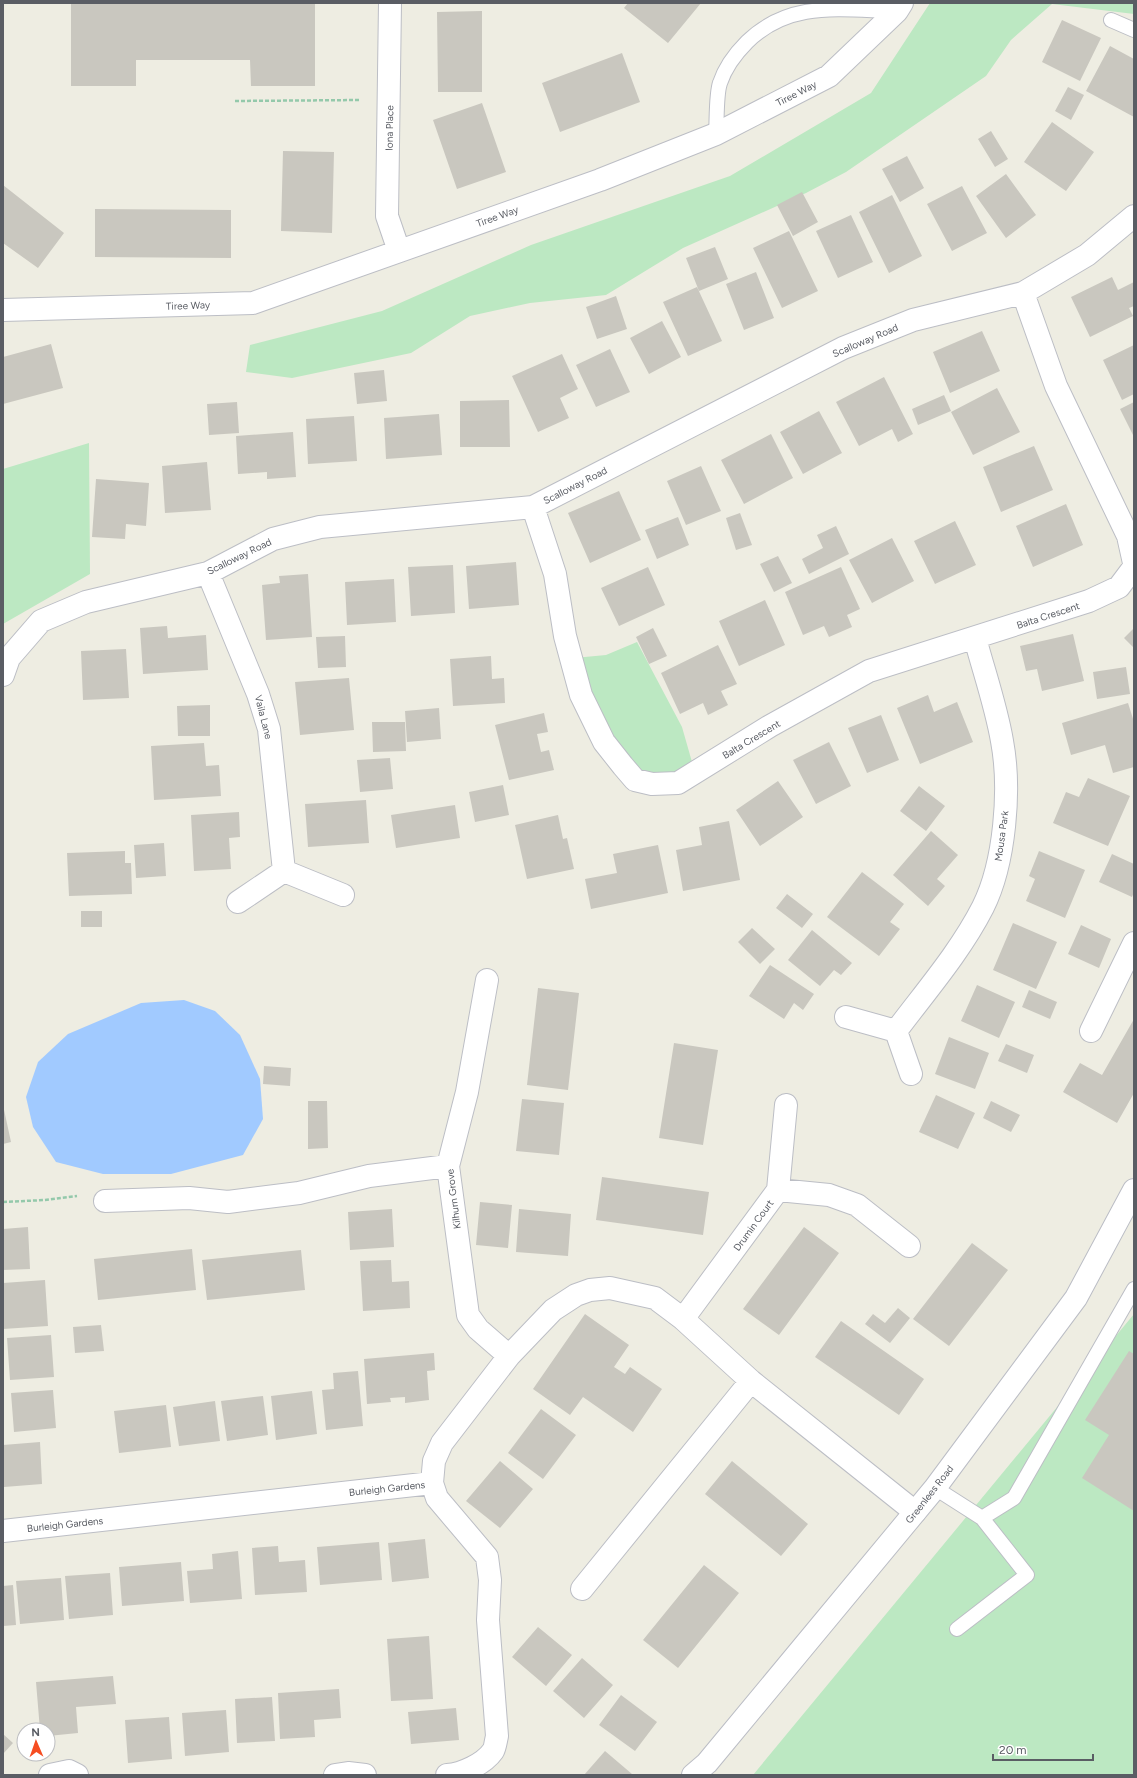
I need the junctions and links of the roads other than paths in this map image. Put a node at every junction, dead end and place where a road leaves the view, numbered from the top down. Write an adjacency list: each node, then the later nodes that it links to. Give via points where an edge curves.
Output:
1 (390, 3): 7 (street, Iona Place, via 387,216)
2 (899, 7): 5 (street, Tiree Way, via 829,76); 5 (lane, via 814,9 784,16 759,31 736,54 720,83)
3 (1111, 20): 4 (lane)
4 (1134, 30)
5 (716, 134): 7 (street, Tiree Way, via 600,180)
6 (1134, 216): 8 (street, Scalloway Road, via 1086,255)
7 (399, 251): 10 (street, Tiree Way, via 253,303)
8 (1023, 292): 12 (street, Scalloway Road, via 913,320 843,348); 13 (street, via 1056,386 1128,536)
9 (3, 300): 10 (street, Tiree Way)
10 (48, 309): 11 (street, Tiree Way)
11 (3, 310)
12 (533, 507): 15 (street, Scalloway Road, via 320,526 273,539); 16 (street, Balta Crescent, via 556,574 565,636 581,695 604,742 635,780 652,784 678,783 770,726 869,671)
13 (1134, 563)
14 (1134, 567): 16 (street, Balta Crescent, via 1119,587 1089,601)
15 (208, 573): 17 (street, Scalloway Road, via 86,602 42,621 9,658); 18 (street, Vaila Lane, via 258,694 269,729)
16 (975, 638): 24 (street, Mousa Park, via 1002,741 1007,798 1000,856 983,906 955,952)
17 (3, 675)
18 (284, 870): 19 (street); 20 (street)
19 (343, 895)
20 (238, 902)
21 (1134, 943): 25 (street)
22 (487, 980): 28 (street, Kilhurn Grove, via 467,1092)
23 (846, 1017): 24 (street)
24 (896, 1031): 26 (street)
25 (1091, 1031)
26 (911, 1074)
27 (786, 1105): 29 (street)
28 (448, 1166): 31 (street, via 369,1176 299,1193 228,1202 189,1198); 35 (street, Kilhurn Grove, via 468,1315 478,1329)
29 (778, 1190): 32 (street, Drumin Court, via 829,1195 857,1205); 34 (street, Drumin Court)
30 (1134, 1190): 38 (street, Greenlees Road, via 1076,1298)
31 (105, 1201)
32 (909, 1246)
33 (1134, 1289): 40 (lane, via 1014,1498)
34 (683, 1319): 35 (street, via 655,1298 610,1288 590,1290 576,1295 553,1310); 36 (street)
35 (509, 1356): 37 (street, via 442,1443 434,1461)
36 (751, 1381): 39 (street); 42 (street)
37 (432, 1482): 41 (street, Burleigh Gardens); 48 (street, Burleigh Gardens, via 437,1498 487,1557 490,1580 488,1620 497,1736 493,1751 478,1764)
38 (935, 1488): 39 (street, Greenlees Road); 40 (lane)
39 (915, 1512): 49 (street, Greenlees Road, via 707,1763)
40 (982, 1518): 43 (lane, via 1028,1575)
41 (3, 1531)
42 (582, 1589)
43 (957, 1629)
44 (50, 1775): 45 (street, via 69,1771)
45 (77, 1775)
46 (335, 1775): 47 (street)
47 (365, 1775)
48 (447, 1775)
49 (693, 1775)

